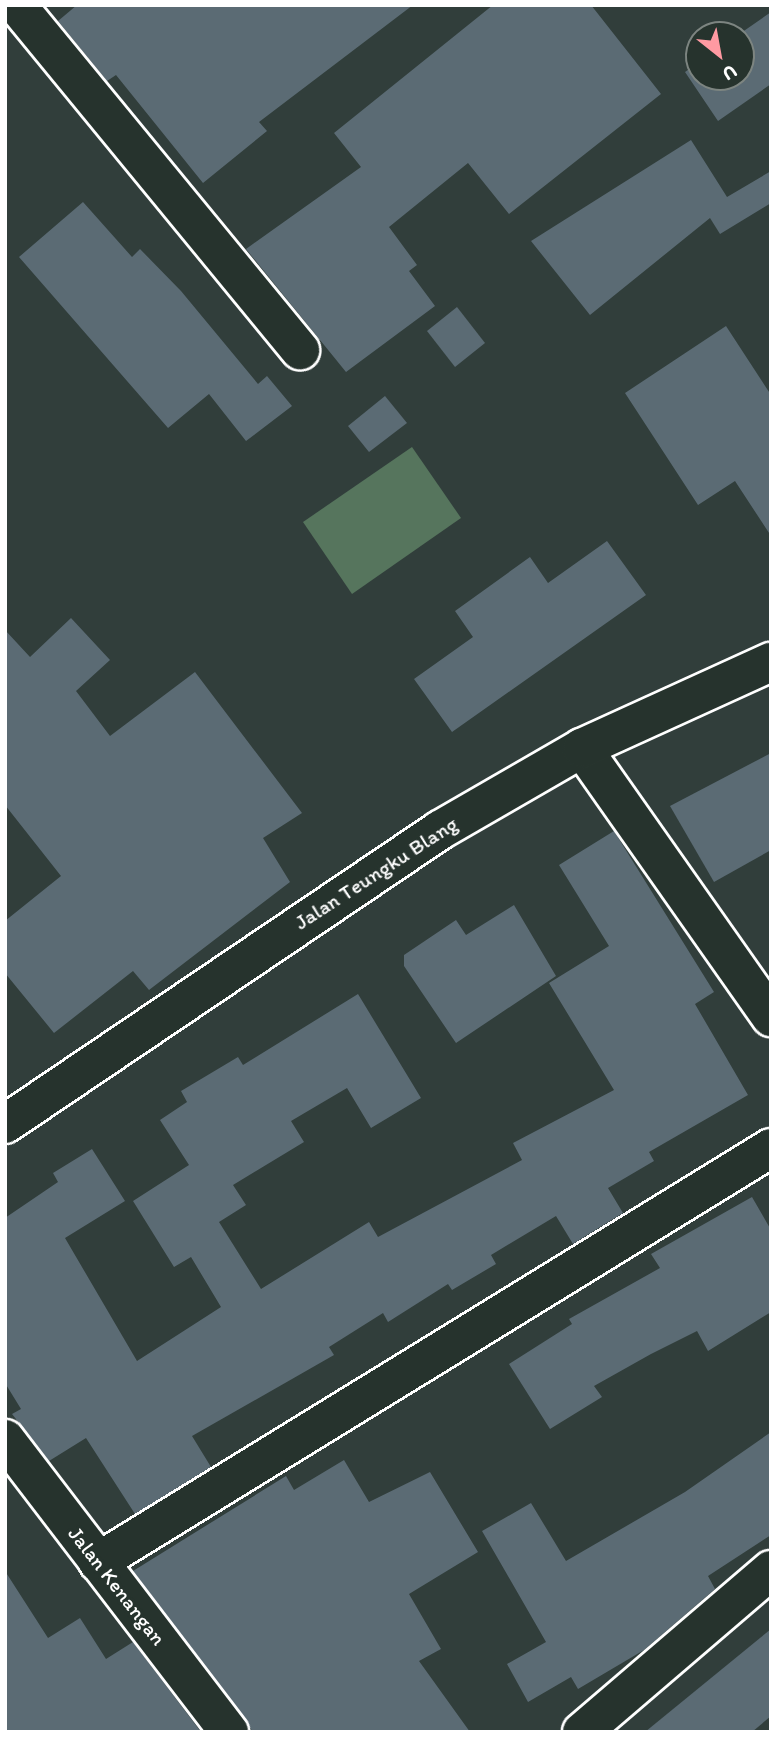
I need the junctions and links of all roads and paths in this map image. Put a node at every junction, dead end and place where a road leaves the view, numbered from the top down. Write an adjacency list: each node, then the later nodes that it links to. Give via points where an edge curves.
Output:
1 (15, 12): 2 (street)
2 (300, 350)
3 (771, 662): 4 (street, Jalan Teungku Blang)
4 (582, 748): 5 (street); 6 (street, Jalan Teungku Blang, via 440,830)
5 (771, 1017)
6 (5, 1124)
7 (771, 1148): 9 (street)
8 (5, 1439): 9 (street, Jalan Kenangan)
9 (98, 1562): 11 (street, Jalan Kenangan)
10 (771, 1570): 12 (street)
11 (229, 1732)
12 (582, 1732)

